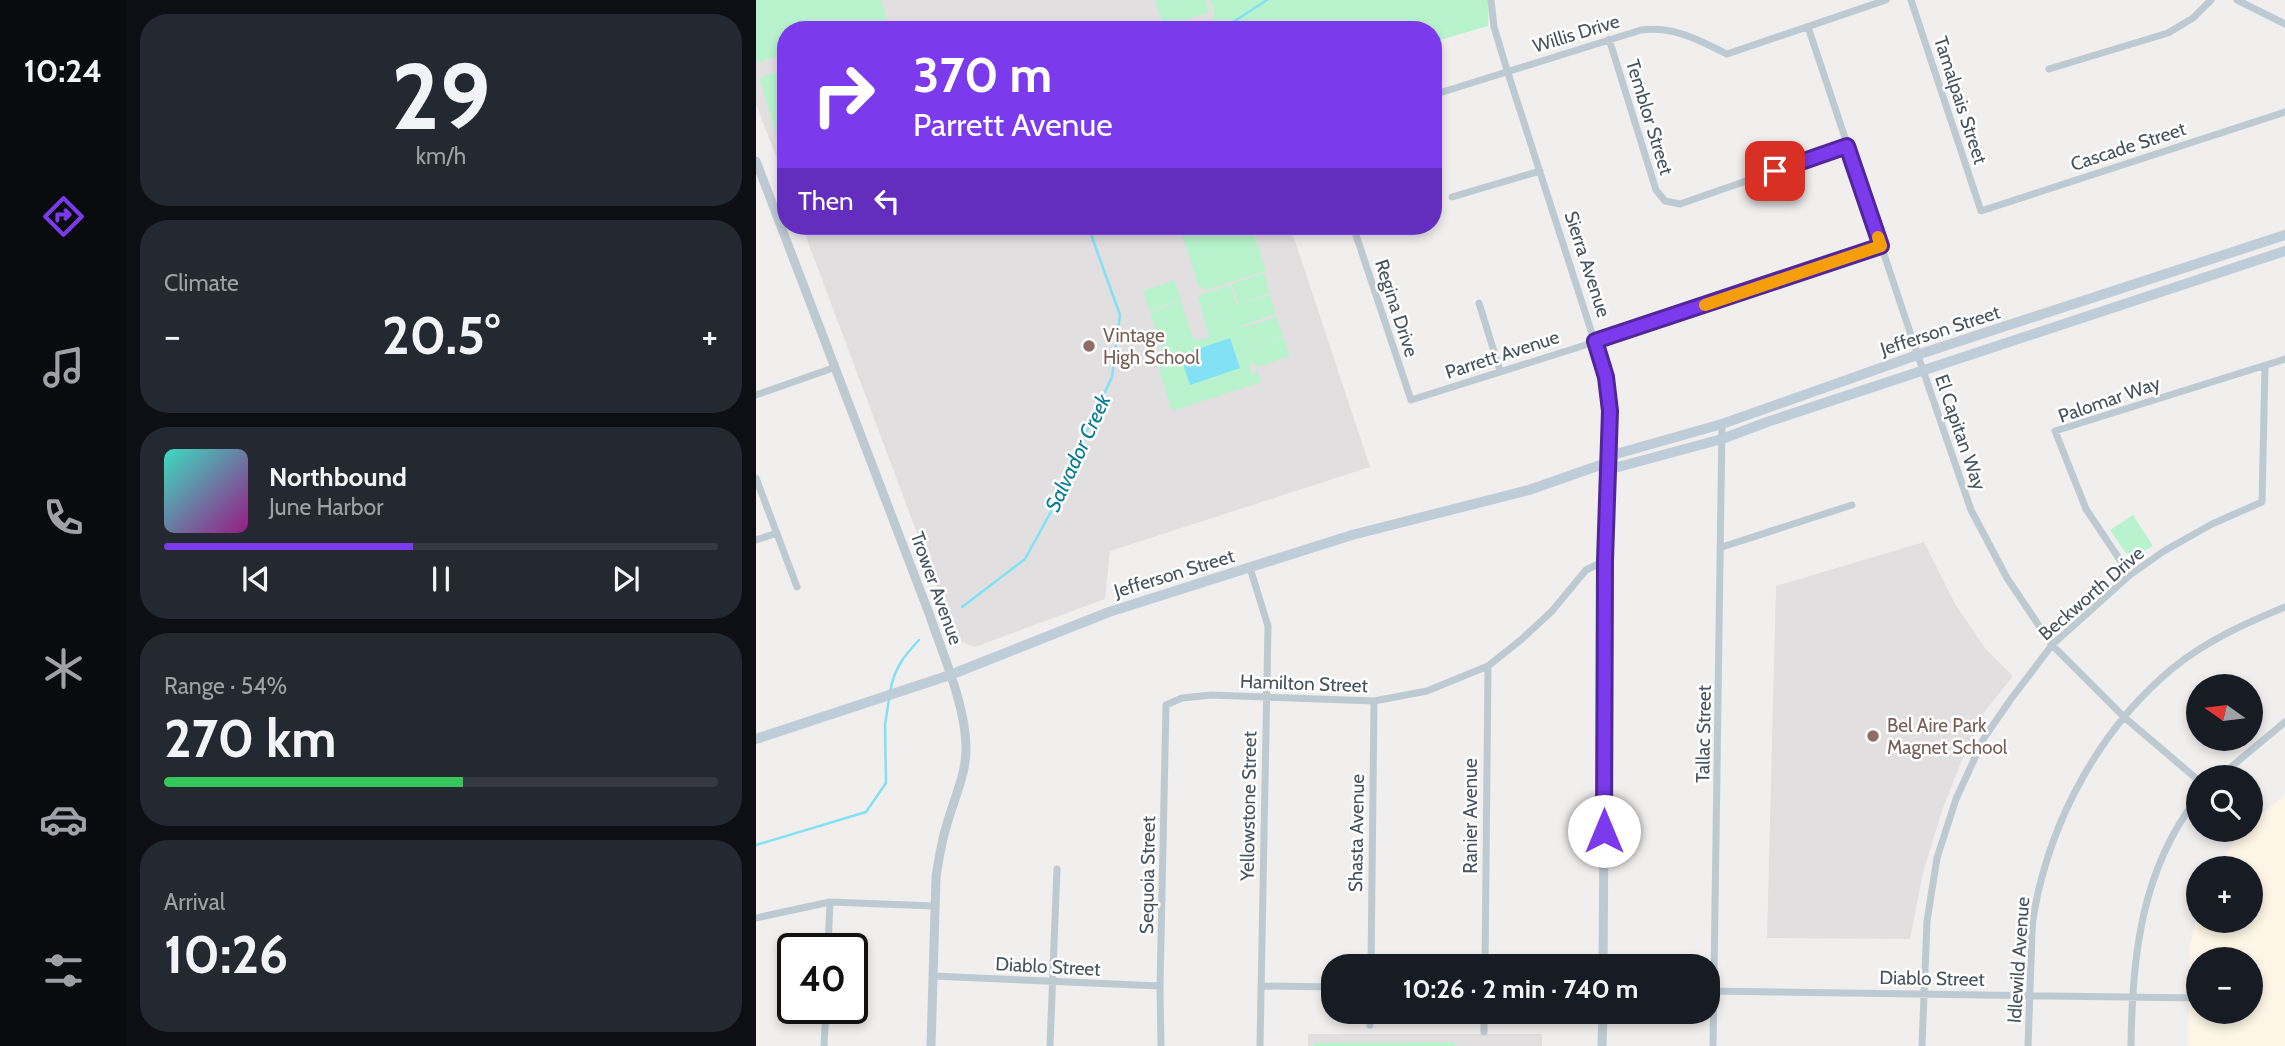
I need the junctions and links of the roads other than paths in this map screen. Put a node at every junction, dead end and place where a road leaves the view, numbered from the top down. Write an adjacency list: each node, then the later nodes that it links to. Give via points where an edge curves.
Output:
1 (1491, 0): 10 (street, Sierra Avenue)
2 (1886, 0): 7 (street, Willis Drive)
3 (1911, 0): 17 (street, Tamalpais Street)
4 (2211, 0): 9 (street, via 2168,33)
5 (2237, 0): 6 (street)
6 (2285, 24)
7 (1808, 27): 8 (street, Willis Drive, via 1727,54 1667,29); 13 (street, El Capitan Way)
8 (1609, 39): 10 (street, Willis Drive); 13 (street, Temblor Street, via 1656,190 1665,201 1679,204)
9 (2049, 69)
10 (1507, 71): 11 (street, Willis Drive); 15 (street, Sierra Avenue)
11 (1442, 92)
12 (2285, 112): 17 (street, Cascade Street)
13 (1847, 146): 22 (street, El Capitan Way)
14 (756, 161): 18 (street, Trower Avenue)
15 (1540, 171): 16 (street); 25 (street, Sierra Avenue)
16 (1452, 197)
17 (1981, 211)
18 (777, 217)
19 (784, 235): 29 (street, Trower Avenue)
20 (1356, 235): 33 (street, Regina Drive)
21 (2285, 235): 26 (main road, Jefferson Street)
22 (1881, 246): 25 (street, Parrett Avenue); 26 (street, El Capitan Way)
23 (2285, 251): 31 (main road, Jefferson Street)
24 (1479, 303): 30 (street)
25 (1595, 341): 30 (street, Parrett Avenue); 36 (street, Sierra Avenue, via 1608,396)
26 (1917, 355): 31 (street, El Capitan Way); 34 (main road, Jefferson Street)
27 (2285, 359): 28 (street, Palomar Way)
28 (2265, 366): 44 (street, Beckworth Drive, via 2262,502 2212,524); 44 (street, Palomar Way, via 2055,431 2086,509)
29 (833, 368): 32 (street); 49 (street, Trower Avenue)
30 (1500, 371): 33 (street, Parrett Avenue)
31 (1923, 371): 35 (main road, Jefferson Street); 47 (street, El Capitan Way, via 1972,510 2007,578)
32 (756, 395)
33 (1411, 400)
34 (1722, 424): 35 (street, Tallac Street); 36 (main road, Jefferson Street, via 1616,454)
35 (1722, 439): 36 (main road, Jefferson Street, via 1618,467); 41 (street, Tallac Street)
36 (1609, 463): 42 (street, Sierra Avenue); 43 (main road, Jefferson Street)
37 (756, 478): 39 (street)
38 (1852, 505): 41 (street)
39 (777, 533): 40 (street); 45 (street)
40 (756, 540)
41 (1722, 547): 67 (street, Tallac Street)
42 (1605, 560): 48 (street, Hamilton Street, via 1586,570 1552,611); 66 (street, Sierra Avenue)
43 (1250, 568): 49 (main road, Jefferson Street, via 1110,612); 50 (street, Yellowstone Street, via 1268,625)
44 (2130, 575): 47 (street, Beckworth Drive)
45 (797, 587)
46 (2285, 607): 53 (street, Idlewild Avenue, via 2213,641 2173,668)
47 (2052, 645): 53 (street, El Capitan Way); 74 (street, Beckworth Drive, via 1984,738 1956,799 1937,858 1927,921)
48 (1488, 666): 51 (street, Hamilton Street, via 1426,691); 65 (street, Ranier Avenue)
49 (950, 675): 55 (main road, Jefferson Street); 61 (street, Trower Avenue, via 966,747 940,851)
50 (1266, 697): 51 (street, Hamilton Street); 52 (street, Hamilton Street, via 1211,695); 71 (street, Yellowstone Street)
51 (1374, 701): 64 (street, Shasta Avenue)
52 (1166, 705): 70 (street, Sequoia Street)
53 (2124, 716): 57 (street, El Capitan Way); 75 (street, Idlewild Avenue, via 2066,808 2045,861 2033,916)
54 (2285, 722): 56 (street)
55 (756, 739)
56 (2233, 765)
57 (2186, 770)
58 (2186, 812): 76 (street, via 2149,890 2138,930)
59 (1057, 869): 69 (street)
60 (830, 902): 61 (street); 62 (street); 63 (street)
61 (934, 906): 68 (street, Trower Avenue)
62 (756, 918)
63 (829, 933)
64 (1370, 954)
65 (1485, 954)
66 (1603, 954)
67 (1712, 954)
68 (933, 976): 69 (street, Diablo Street); 84 (street, Trower Avenue)
69 (1052, 982): 70 (street, Diablo Street); 85 (street)
70 (1160, 986): 86 (street, Sequoia Street)
71 (1262, 986): 72 (street); 87 (street, Yellowstone Street)
72 (1321, 986)
73 (1720, 991): 74 (street, Diablo Street)
74 (1924, 994): 75 (street, Diablo Street); 90 (street, Beckworth Drive)
75 (2030, 995): 76 (street, Diablo Street); 91 (street, Idlewild Avenue)
76 (2131, 997): 77 (street, Diablo Street); 92 (street)
77 (2186, 998)
78 (825, 1024): 83 (street)
79 (1484, 1024): 82 (street)
80 (1603, 1024): 88 (street)
81 (1712, 1024): 89 (street, Tallac Street)
82 (1484, 1032)
83 (824, 1046)
84 (931, 1046)
85 (1050, 1046)
86 (1161, 1046)
87 (1260, 1046)
88 (1602, 1046)
89 (1713, 1046)
90 (1922, 1046)
91 (2028, 1046)
92 (2131, 1046)

